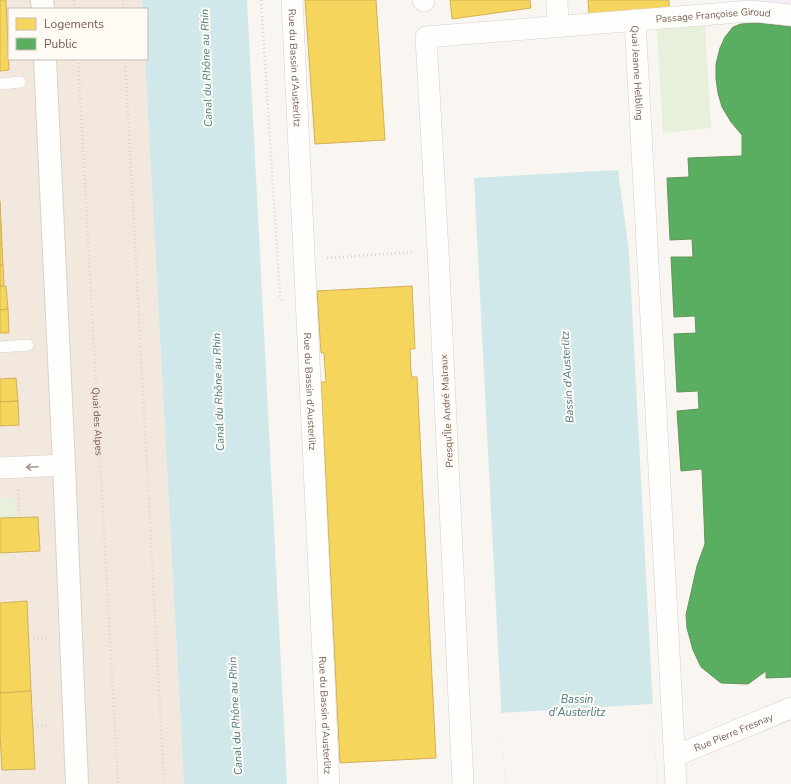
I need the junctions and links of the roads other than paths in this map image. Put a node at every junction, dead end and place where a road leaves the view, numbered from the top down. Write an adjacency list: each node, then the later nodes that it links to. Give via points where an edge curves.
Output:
1 (292, 0): 17 (street, Rue du Bassin d'Austerlitz)
2 (557, 0): 5 (street)
3 (791, 15): 4 (street, Passage Françoise Giroud, via 751,11)
4 (635, 20): 5 (street, Quai Jeanne Helbling); 15 (street, Quai Jeanne Helbling)
5 (558, 27): 6 (street, Quai Jeanne Helbling)
6 (426, 37): 18 (street, Presqu'Île André Malraux, via 439,259)
7 (45, 60): 12 (main road)
8 (20, 82): 9 (lane)
9 (0, 84)
10 (28, 345): 11 (lane)
11 (0, 347)
12 (64, 465): 13 (street, one-way to 13); 16 (main road)
13 (0, 468)
14 (791, 708): 15 (street, Rue Pierre Fresnay)
15 (675, 756): 19 (street, Quai Jeanne Helbling)
16 (77, 784)
17 (329, 784)
18 (462, 784)
19 (676, 784)

